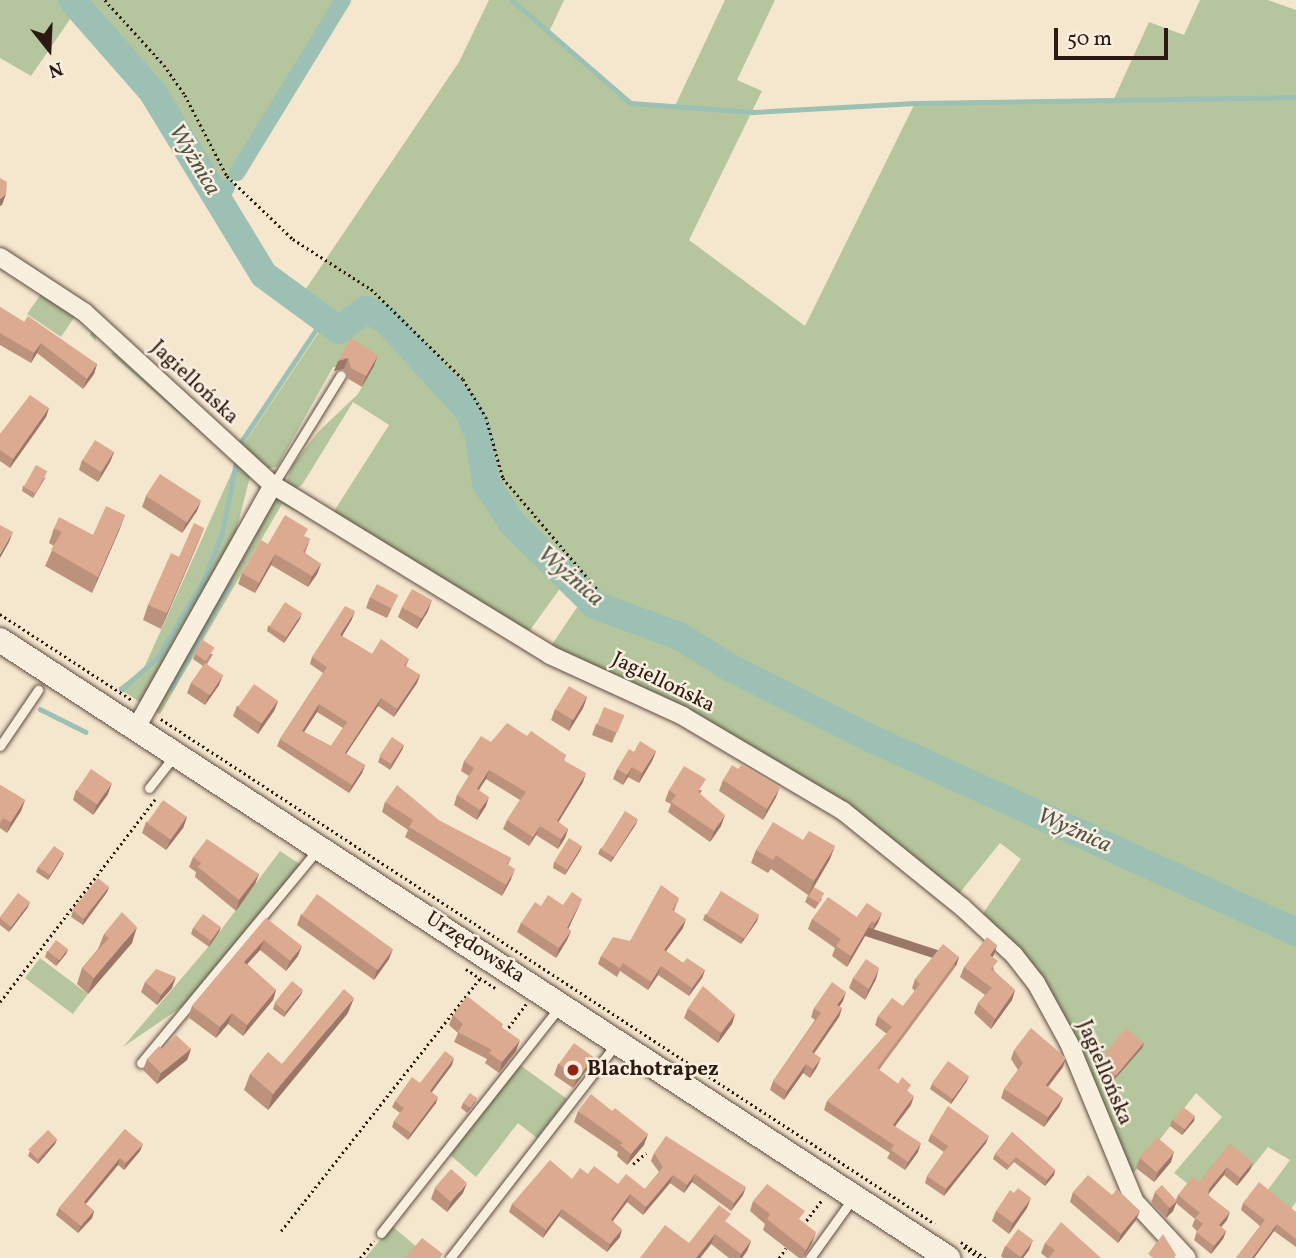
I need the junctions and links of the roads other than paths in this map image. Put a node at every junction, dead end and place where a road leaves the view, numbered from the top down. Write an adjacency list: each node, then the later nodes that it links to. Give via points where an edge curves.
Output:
1 (0, 257): 3 (street, Jagiellońska, via 84,312)
2 (341, 375): 3 (lane)
3 (273, 485): 6 (street); 19 (street, Jagiellońska, via 551,655 683,716 844,811 962,907 1014,955 1036,983 1069,1043 1135,1202)
4 (0, 640): 6 (street, Urzędowska)
5 (38, 690): 7 (lane)
6 (142, 719): 8 (street, Urzędowska)
7 (0, 746)
8 (176, 754): 9 (lane); 10 (street, Urzędowska)
9 (149, 788)
10 (320, 847): 11 (street, Urzędowska); 13 (lane)
11 (561, 1004): 12 (street, Urzędowska); 15 (lane)
12 (618, 1042): 14 (street, Urzędowska); 17 (lane)
13 (141, 1063)
14 (844, 1189): 16 (street, Urzędowska); 18 (lane)
15 (381, 1233)
16 (952, 1248)
17 (450, 1258)
18 (810, 1258)
19 (1187, 1258)

